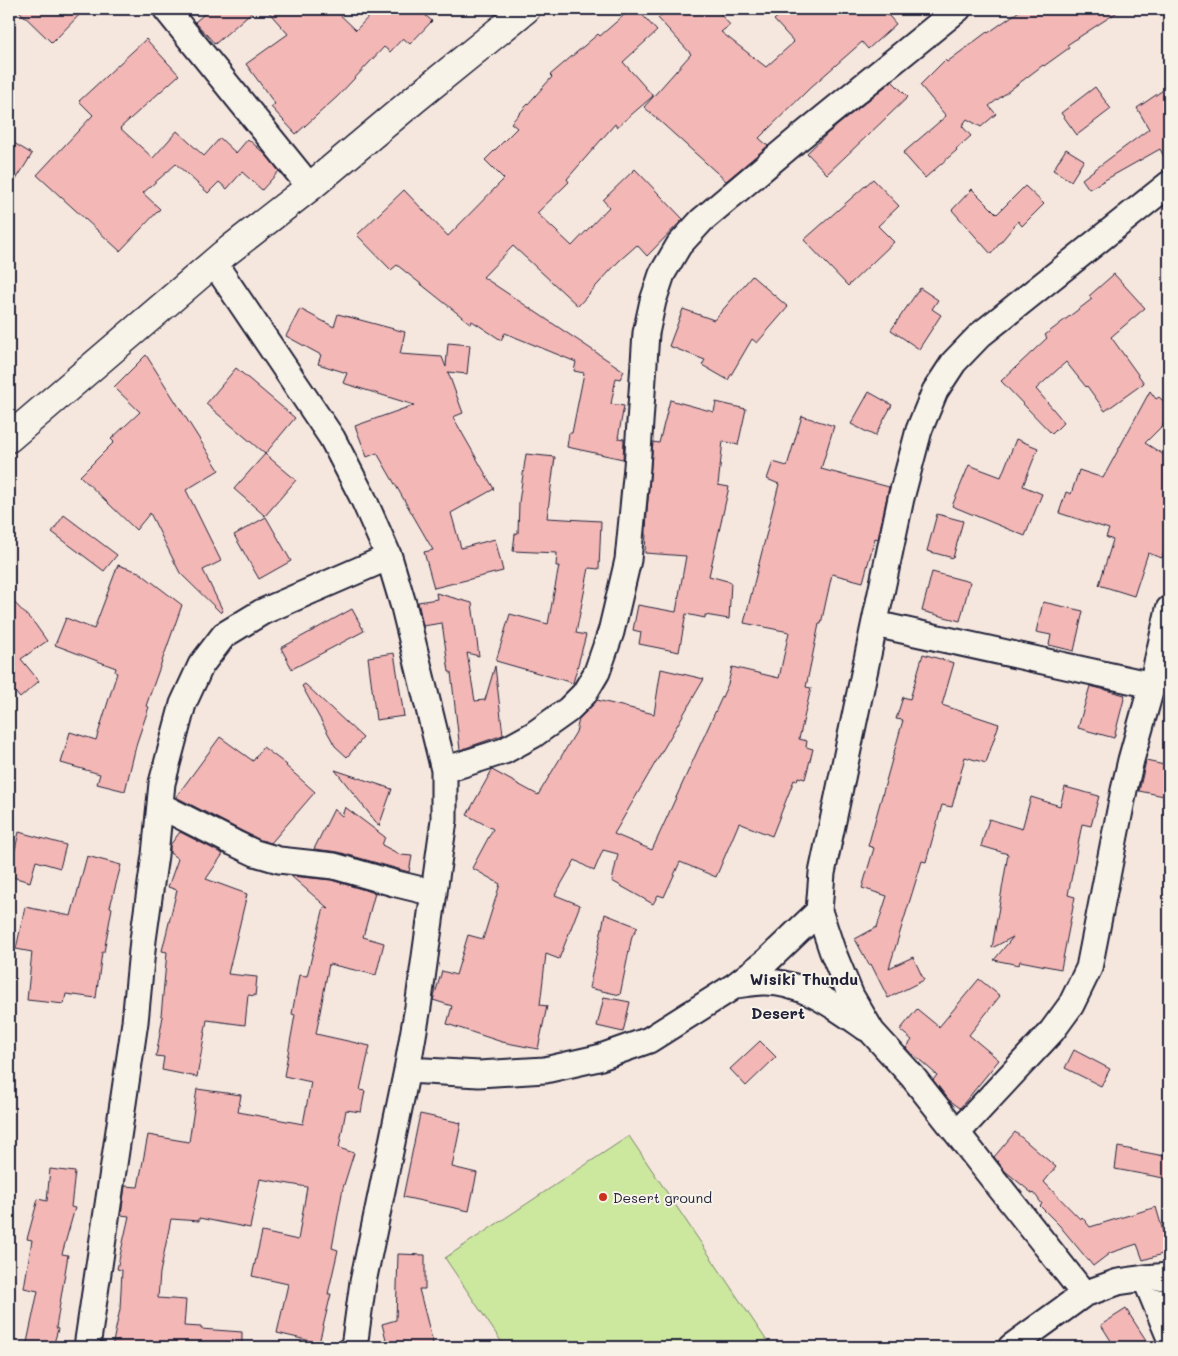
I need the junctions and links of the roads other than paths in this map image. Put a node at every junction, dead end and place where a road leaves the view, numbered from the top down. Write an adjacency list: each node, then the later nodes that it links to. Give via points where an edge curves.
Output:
1 (166, 9): 5 (street)
2 (526, 9): 5 (street)
3 (958, 9): 12 (street, via 702,220 679,245 662,274 646,333 628,560 612,632 597,672 584,694 568,710 533,735 504,751)
4 (1169, 184): 10 (street, via 980,335 954,362 935,391 919,430 901,498)
5 (310, 187): 6 (street)
6 (214, 263): 7 (street); 8 (street, via 332,438)
7 (9, 438)
8 (389, 558): 12 (street); 13 (street, via 262,612 224,635 201,666 183,704 162,783)
9 (1169, 609): 11 (street)
10 (875, 624): 11 (street); 15 (street, via 822,873)
11 (1152, 685): 19 (street, via 1124,790 1089,968 1071,1005 1052,1031)
12 (444, 770): 14 (street, via 444,820)
13 (161, 806): 14 (street, via 255,853 279,860 334,866); 23 (street, via 135,1022)
14 (434, 893): 18 (street)
15 (819, 911): 16 (street, via 767,961); 17 (street, via 851,996)
16 (736, 985): 17 (street, via 781,983 802,990 827,1001); 18 (street, via 649,1040 598,1058 545,1070 479,1074)
17 (872, 1032): 19 (street, via 912,1076)
18 (407, 1070): 24 (street, via 363,1282)
19 (956, 1133): 21 (street)
20 (1157, 1277): 21 (street, via 1118,1282); 22 (street)
21 (1084, 1294): 25 (street)
22 (1169, 1336)
23 (87, 1347)
24 (354, 1347)
25 (1011, 1347)

